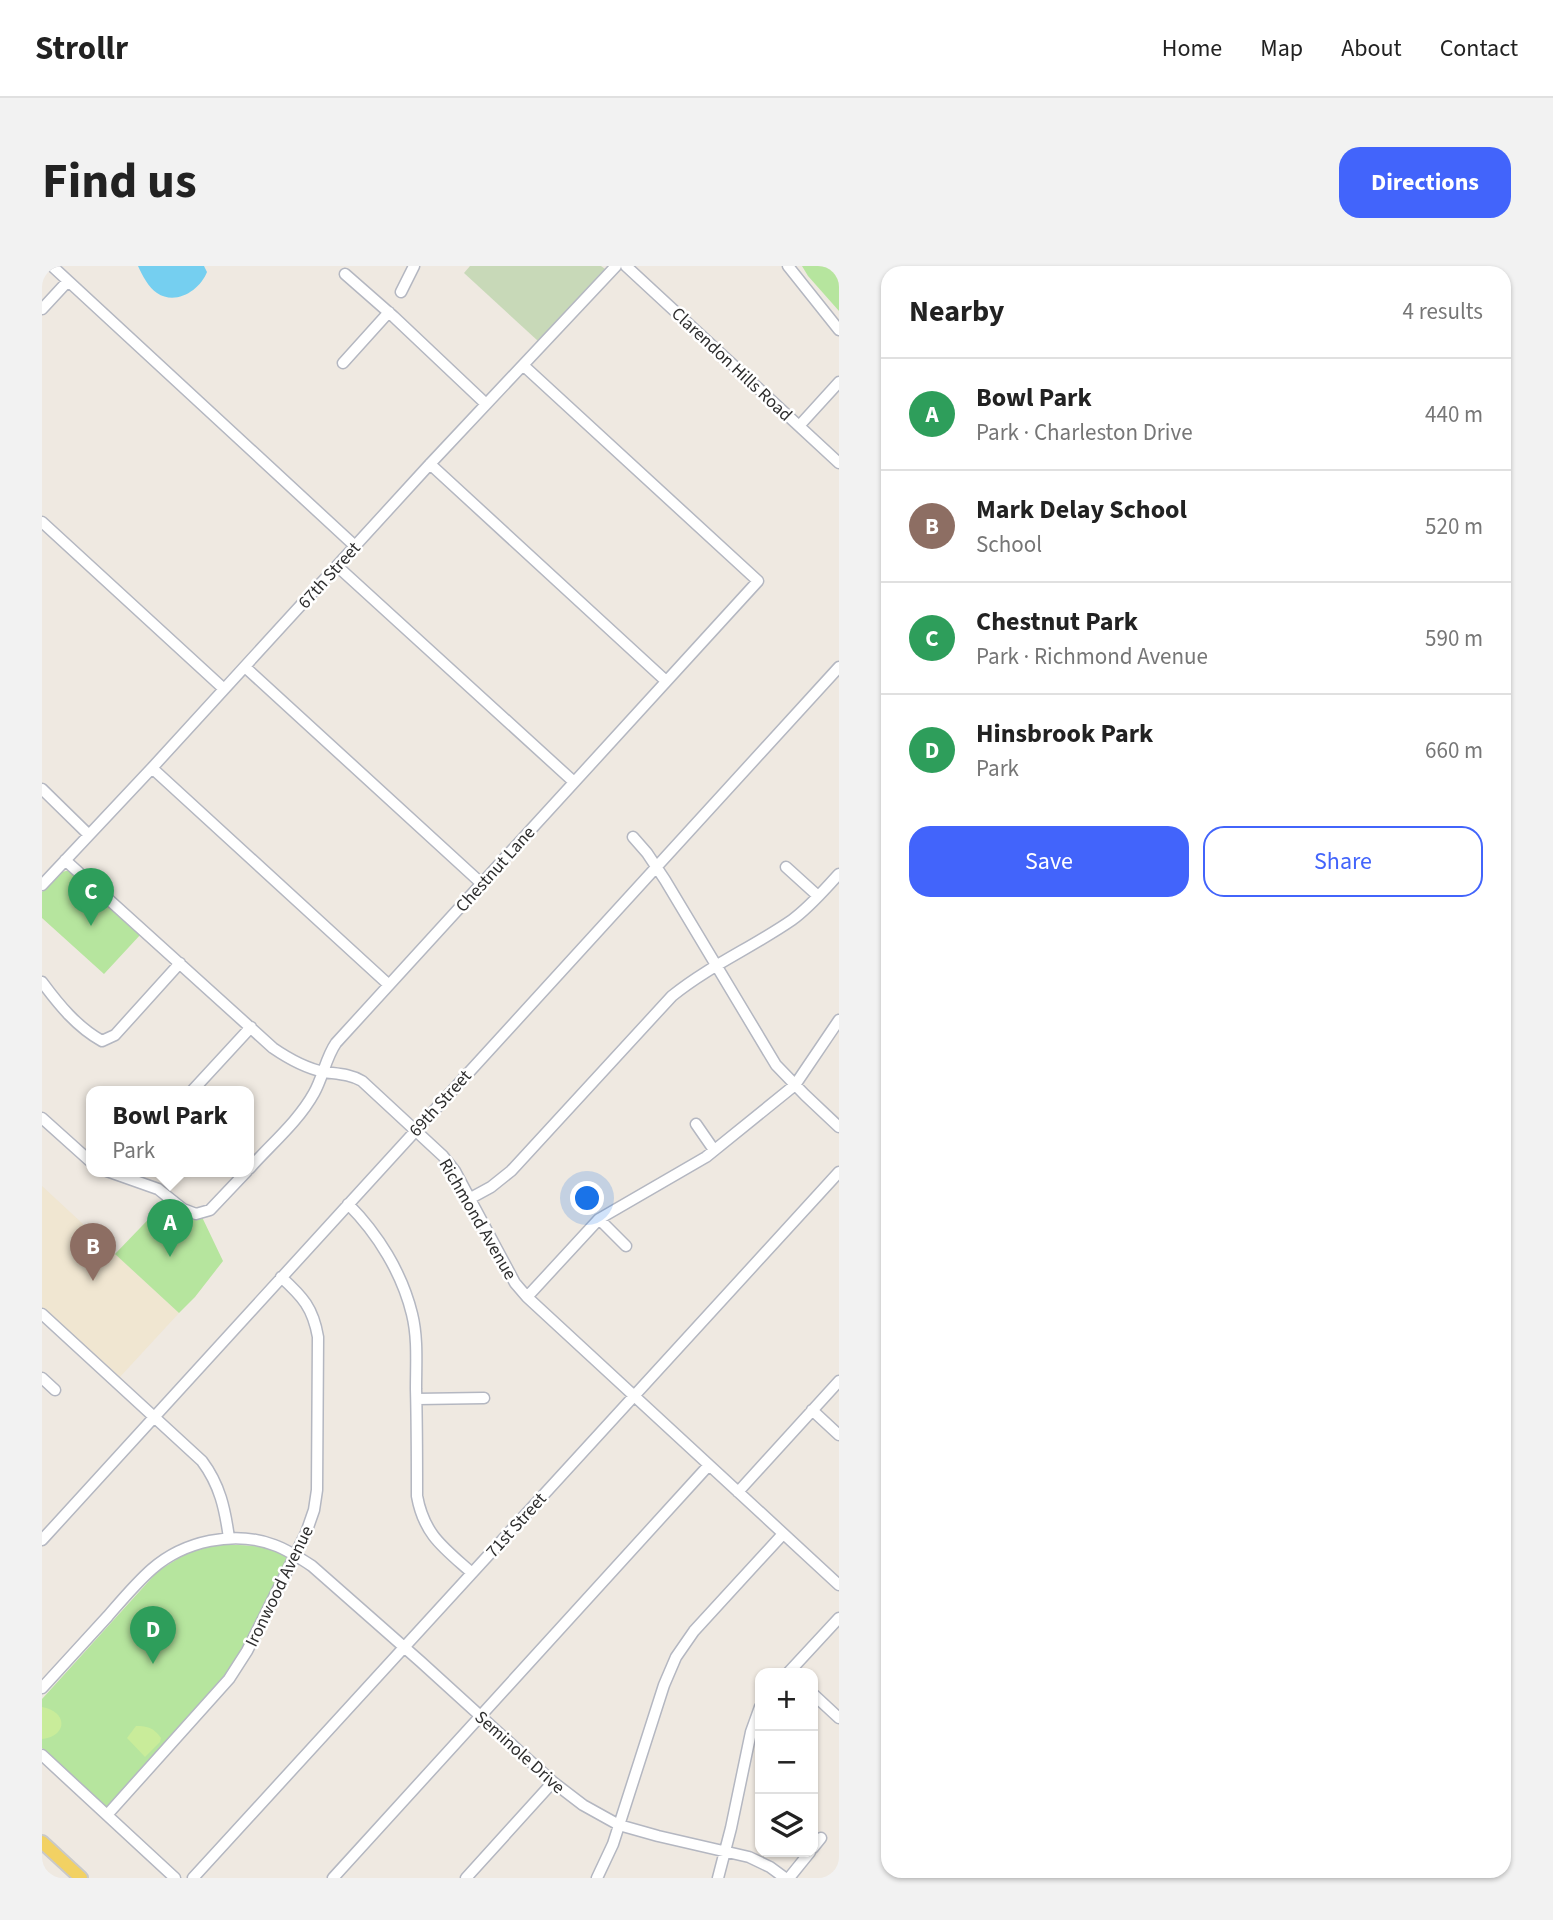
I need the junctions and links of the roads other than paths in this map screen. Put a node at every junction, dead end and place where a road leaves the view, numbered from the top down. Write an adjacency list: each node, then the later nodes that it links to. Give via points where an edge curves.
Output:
1 (52, 266): 7 (street)
2 (616, 266): 13 (street, 67th Street)
3 (626, 266): 16 (street, Clarendon Hills Road)
4 (788, 266): 11 (street)
5 (410, 267): 8 (street)
6 (345, 274): 10 (street)
7 (68, 281): 9 (street); 20 (street)
8 (401, 292)
9 (42, 309)
10 (389, 312): 12 (street); 15 (street)
11 (839, 330)
12 (343, 363)
13 (524, 366): 15 (street, 67th Street); 24 (street, Chestnut Lane, via 758,580)
14 (839, 382): 16 (street)
15 (486, 404): 18 (street, 67th Street)
16 (799, 426): 17 (street, Clarendon Hills Road)
17 (839, 463)
18 (430, 464): 20 (street, 67th Street); 24 (street)
19 (42, 522): 25 (street)
20 (355, 546): 21 (street, 67th Street)
21 (337, 566): 22 (street, 67th Street); 27 (street)
22 (245, 667): 25 (street, 67th Street); 35 (street)
23 (839, 667): 32 (street, 69th Street)
24 (666, 681): 27 (street, Chestnut Lane)
25 (224, 689): 26 (street, 67th Street)
26 (152, 768): 29 (street, 67th Street); 41 (street)
27 (574, 782): 35 (street, Chestnut Lane)
28 (42, 789): 29 (street)
29 (89, 835): 31 (street, 67th Street)
30 (633, 837): 32 (street)
31 (65, 860): 36 (street, 67th Street); 38 (street, Richmond Avenue)
32 (656, 867): 39 (street); 50 (street, 69th Street)
33 (786, 867): 37 (street)
34 (839, 874): 37 (street)
35 (481, 883): 41 (street, Chestnut Lane)
36 (42, 885)
37 (818, 896): 39 (street, via 794,918)
38 (180, 963): 40 (street, via 115,1035 102,1041 58,1005); 43 (street, Richmond Avenue)
39 (716, 965): 45 (street, via 766,1050); 57 (street, via 664,1004 505,1177)
40 (42, 982)
41 (389, 985): 44 (street, Chestnut Lane, via 334,1046)
42 (839, 1020): 45 (street)
43 (251, 1027): 44 (street, Richmond Avenue, via 285,1056); 46 (street)
44 (325, 1072): 50 (street, Richmond Avenue, via 347,1074 362,1082); 53 (street, Chestnut Lane, via 304,1108)
45 (795, 1085): 49 (street); 51 (street)
46 (197, 1086)
47 (42, 1118): 52 (street)
48 (696, 1124): 51 (street)
49 (839, 1127)
50 (416, 1130): 57 (street, Richmond Avenue, via 452,1166); 58 (street, 69th Street)
51 (714, 1150): 59 (street)
52 (86, 1158)
53 (254, 1163)
54 (839, 1172): 67 (street, 71st Street)
55 (134, 1177): 56 (street, Chestnut Lane, via 196,1214 214,1207)
56 (242, 1177)
57 (469, 1199): 62 (street, Richmond Avenue)
58 (348, 1204): 61 (street, 69th Street); 68 (street, via 377,1237 406,1294 415,1331)
59 (599, 1219): 60 (street); 62 (street)
60 (625, 1247)
61 (281, 1278): 71 (street, 69th Street); 78 (street, Ironwood Avenue, via 308,1306 318,1337 317,1490 311,1522)
62 (527, 1297): 67 (street, Richmond Avenue)
63 (42, 1314): 71 (street)
64 (42, 1378): 66 (street)
65 (839, 1381): 70 (street)
66 (55, 1390)
67 (634, 1395): 73 (street, Richmond Avenue); 79 (street, 71st Street)
68 (416, 1398): 69 (street); 79 (street, via 417,1496 422,1517 433,1537)
69 (484, 1398)
70 (812, 1410): 72 (street); 74 (street)
71 (155, 1416): 76 (street, via 212,1475 221,1494); 77 (street, 69th Street)
72 (839, 1435)
73 (709, 1465): 74 (street, Richmond Avenue); 86 (street)
74 (738, 1492): 75 (street, Richmond Avenue)
75 (783, 1534): 80 (street, Richmond Avenue); 92 (street, via 676,1657)
76 (229, 1538): 78 (street, Seminole Drive, via 264,1542); 84 (street, Seminole Drive, via 185,1549 152,1569)
77 (42, 1540)
78 (295, 1555): 82 (street, Seminole Drive); 91 (street, Ironwood Avenue, via 229,1679)
79 (472, 1573): 82 (street, 71st Street)
80 (839, 1586)
81 (839, 1618): 83 (street)
82 (404, 1647): 86 (street, Seminole Drive); 100 (street, 71st Street)
83 (794, 1668)
84 (42, 1688)
85 (818, 1699): 87 (street)
86 (481, 1716): 90 (street, Seminole Drive); 101 (street)
87 (839, 1718)
88 (755, 1721): 96 (street)
89 (42, 1755): 91 (street)
90 (553, 1782): 92 (street, Seminole Drive); 102 (street)
91 (107, 1815): 99 (street)
92 (619, 1825): 96 (street, Seminole Drive); 103 (street)
93 (821, 1838): 95 (street)
94 (42, 1842): 98 (main road)
95 (818, 1842)
96 (725, 1851): 104 (street); 105 (street, Seminole Drive, via 762,1862)
97 (805, 1857): 105 (street)
98 (81, 1878)
99 (175, 1878)
100 (193, 1878)
101 (333, 1878)
102 (466, 1878)
103 (597, 1878)
104 (718, 1878)
105 (787, 1878)

